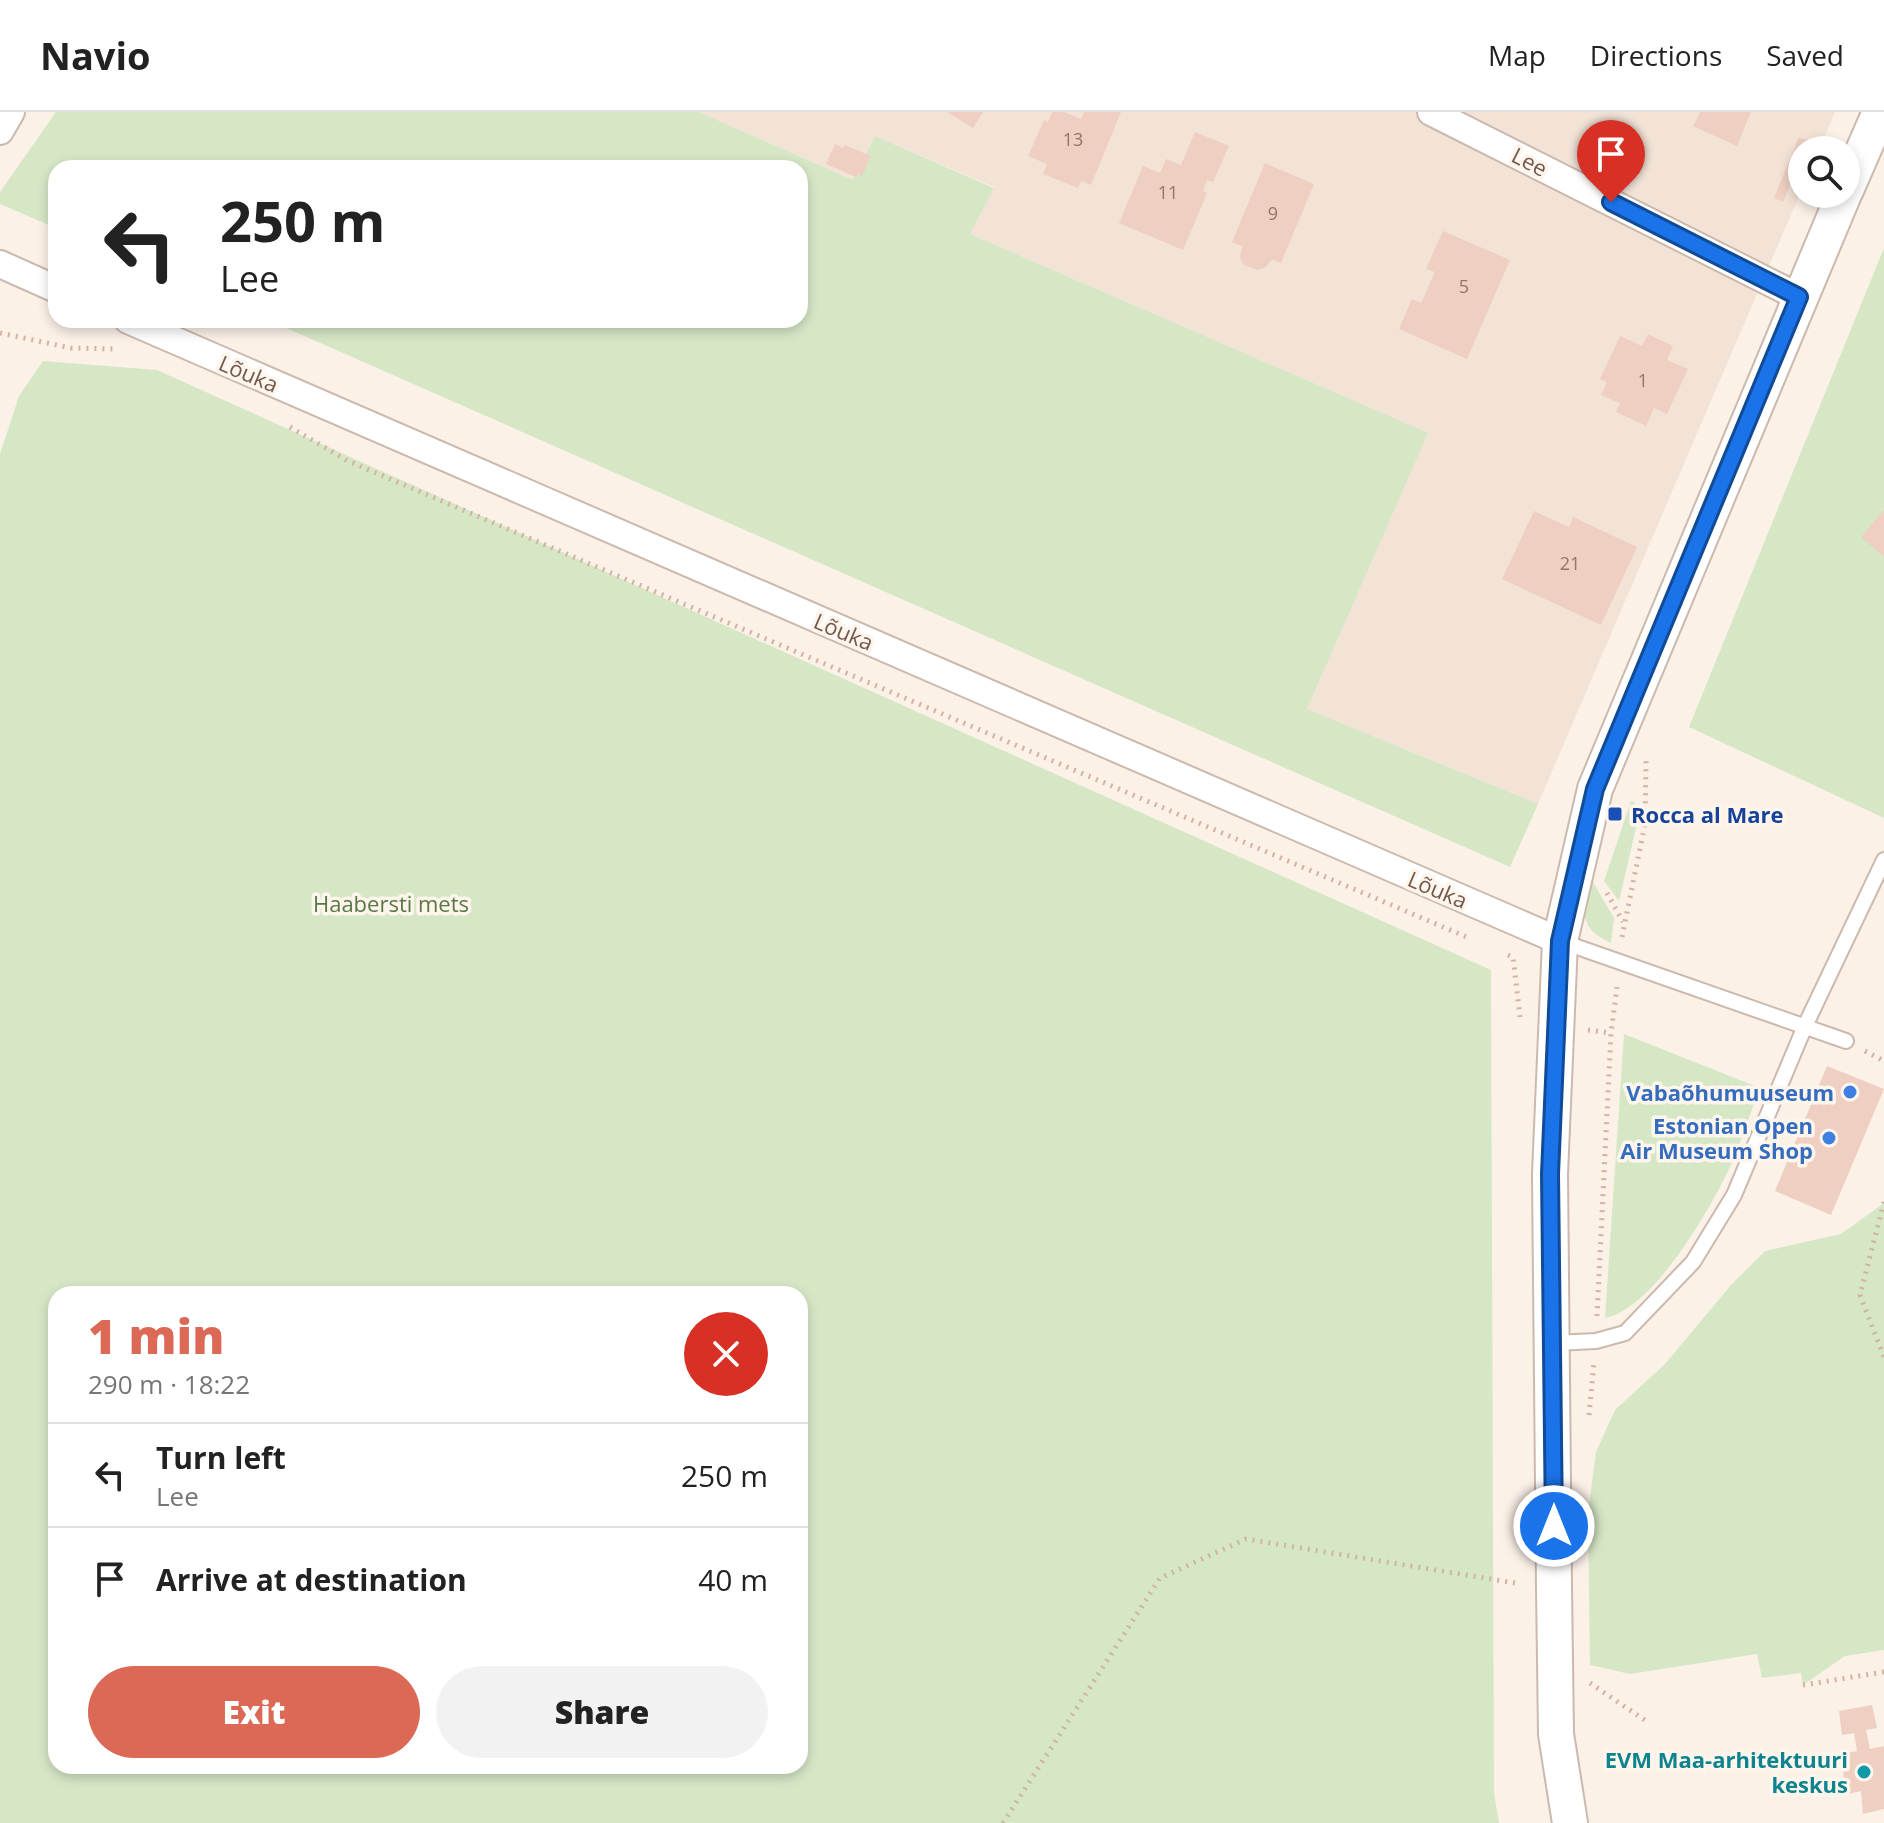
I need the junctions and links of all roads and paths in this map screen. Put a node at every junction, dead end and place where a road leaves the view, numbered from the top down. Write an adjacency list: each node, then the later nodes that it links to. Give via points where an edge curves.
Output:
1 (11, 112): 4 (street)
2 (1431, 112): 9 (street, Lee)
3 (1880, 112): 5 (street)
4 (0, 131)
5 (1860, 158)
6 (1838, 208): 9 (street)
7 (0, 264): 8 (street)
8 (48, 285)
9 (1799, 297): 17 (street, via 1595,789)
10 (146, 328): 17 (street, Lõuka)
11 (0, 333): 12 (path)
12 (129, 354)
13 (287, 425): 18 (path, via 348,461)
14 (1668, 823): 15 (path)
15 (1645, 824)
16 (1884, 860): 21 (lane)
17 (1560, 941): 20 (street); 21 (lane)
18 (1484, 945)
19 (1498, 951): 20 (path, via 1513,957 1520,1023)
20 (1554, 1025): 22 (path); 25 (street)
21 (1805, 1026): 23 (lane); 25 (lane, via 1734,1195 1693,1262 1625,1333)
22 (1611, 1033)
23 (1846, 1041)
24 (1884, 1202): 26 (path, via 1860,1295)
25 (1554, 1343): 27 (street)
26 (1884, 1357)
27 (1554, 1587): 32 (path, via 1246,1539 1160,1578); 33 (street, via 1556,1734)
28 (1884, 1672): 30 (path)
29 (1580, 1676): 31 (path)
30 (1803, 1685)
31 (1649, 1723)
32 (1003, 1823)
33 (1570, 1823)

